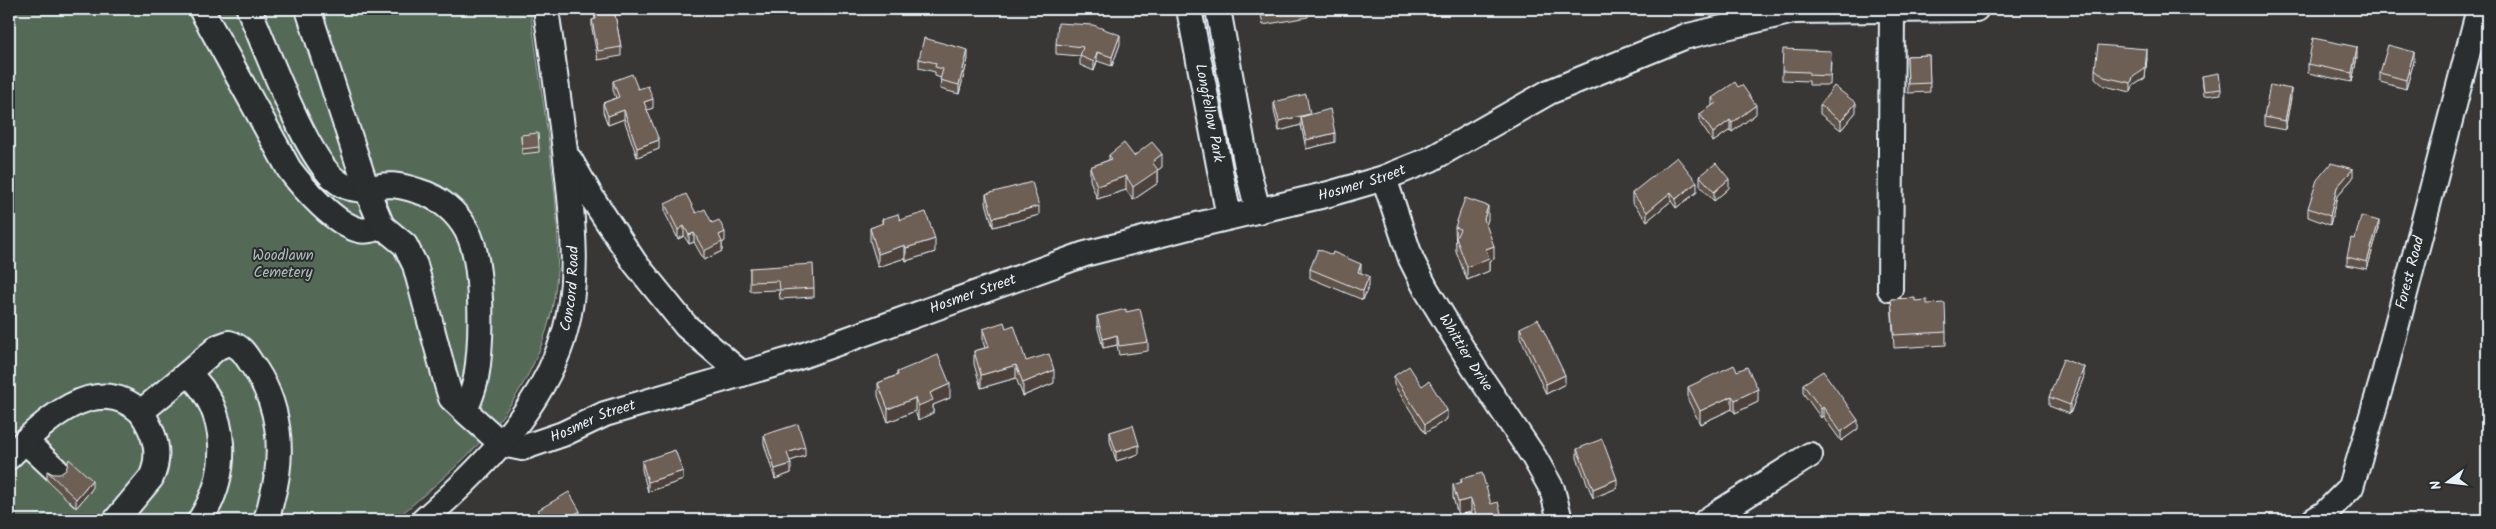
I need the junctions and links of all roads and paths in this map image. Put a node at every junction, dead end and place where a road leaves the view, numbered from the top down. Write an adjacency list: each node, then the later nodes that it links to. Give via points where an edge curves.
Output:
1 (201, 9): 15 (street, via 301,186 350,226 366,230)
2 (249, 9): 12 (street, via 307,142 323,168 338,183 352,189)
3 (308, 9): 12 (street)
4 (546, 9): 10 (street, Concord Road)
5 (1189, 9): 14 (street, Longfellow Park)
6 (1218, 9): 13 (street, Longfellow Park, via 1246,167)
7 (1976, 9): 9 (street, Hosmer Street)
8 (2479, 9): 31 (street, Forest Road, via 2351,487)
9 (1892, 10): 11 (street, Hosmer Street, via 1794,11 1684,37 1549,92 1431,159); 16 (street)
10 (565, 150): 18 (street, via 592,198 640,270 686,326); 21 (street, Concord Road, via 574,240 568,314 559,350 546,377)
11 (1384, 178): 13 (street, Hosmer Street); 29 (street, Whittier Drive, via 1411,259 1426,289 1534,457 1552,489)
12 (367, 190): 15 (street); 19 (street, via 394,184 427,193 447,206 467,231 476,259 479,348 476,380)
13 (1258, 210): 14 (street, Hosmer Street)
14 (1229, 217): 18 (street, Hosmer Street, via 1085,254 793,359)
15 (382, 226): 19 (street, via 405,245 413,260 451,398)
16 (1890, 289)
17 (188, 373): 20 (street); 26 (street, via 208,398 222,444 219,477); 27 (street, via 218,347 229,343 241,348 261,376 275,413 280,459 276,487)
18 (742, 374): 21 (street, Hosmer Street, via 605,414 529,446)
19 (465, 410): 21 (street)
20 (141, 412): 22 (street, via 126,401 111,398 85,400 62,410); 25 (street, via 157,443 156,463 151,478)
21 (502, 444): 28 (street, Concord Road, via 470,479)
22 (17, 449): 24 (street)
23 (1810, 455): 30 (street)
24 (56, 470)
25 (116, 520)
26 (200, 520)
27 (265, 520)
28 (424, 520)
29 (1560, 520)
30 (1708, 520)
31 (2314, 520)

